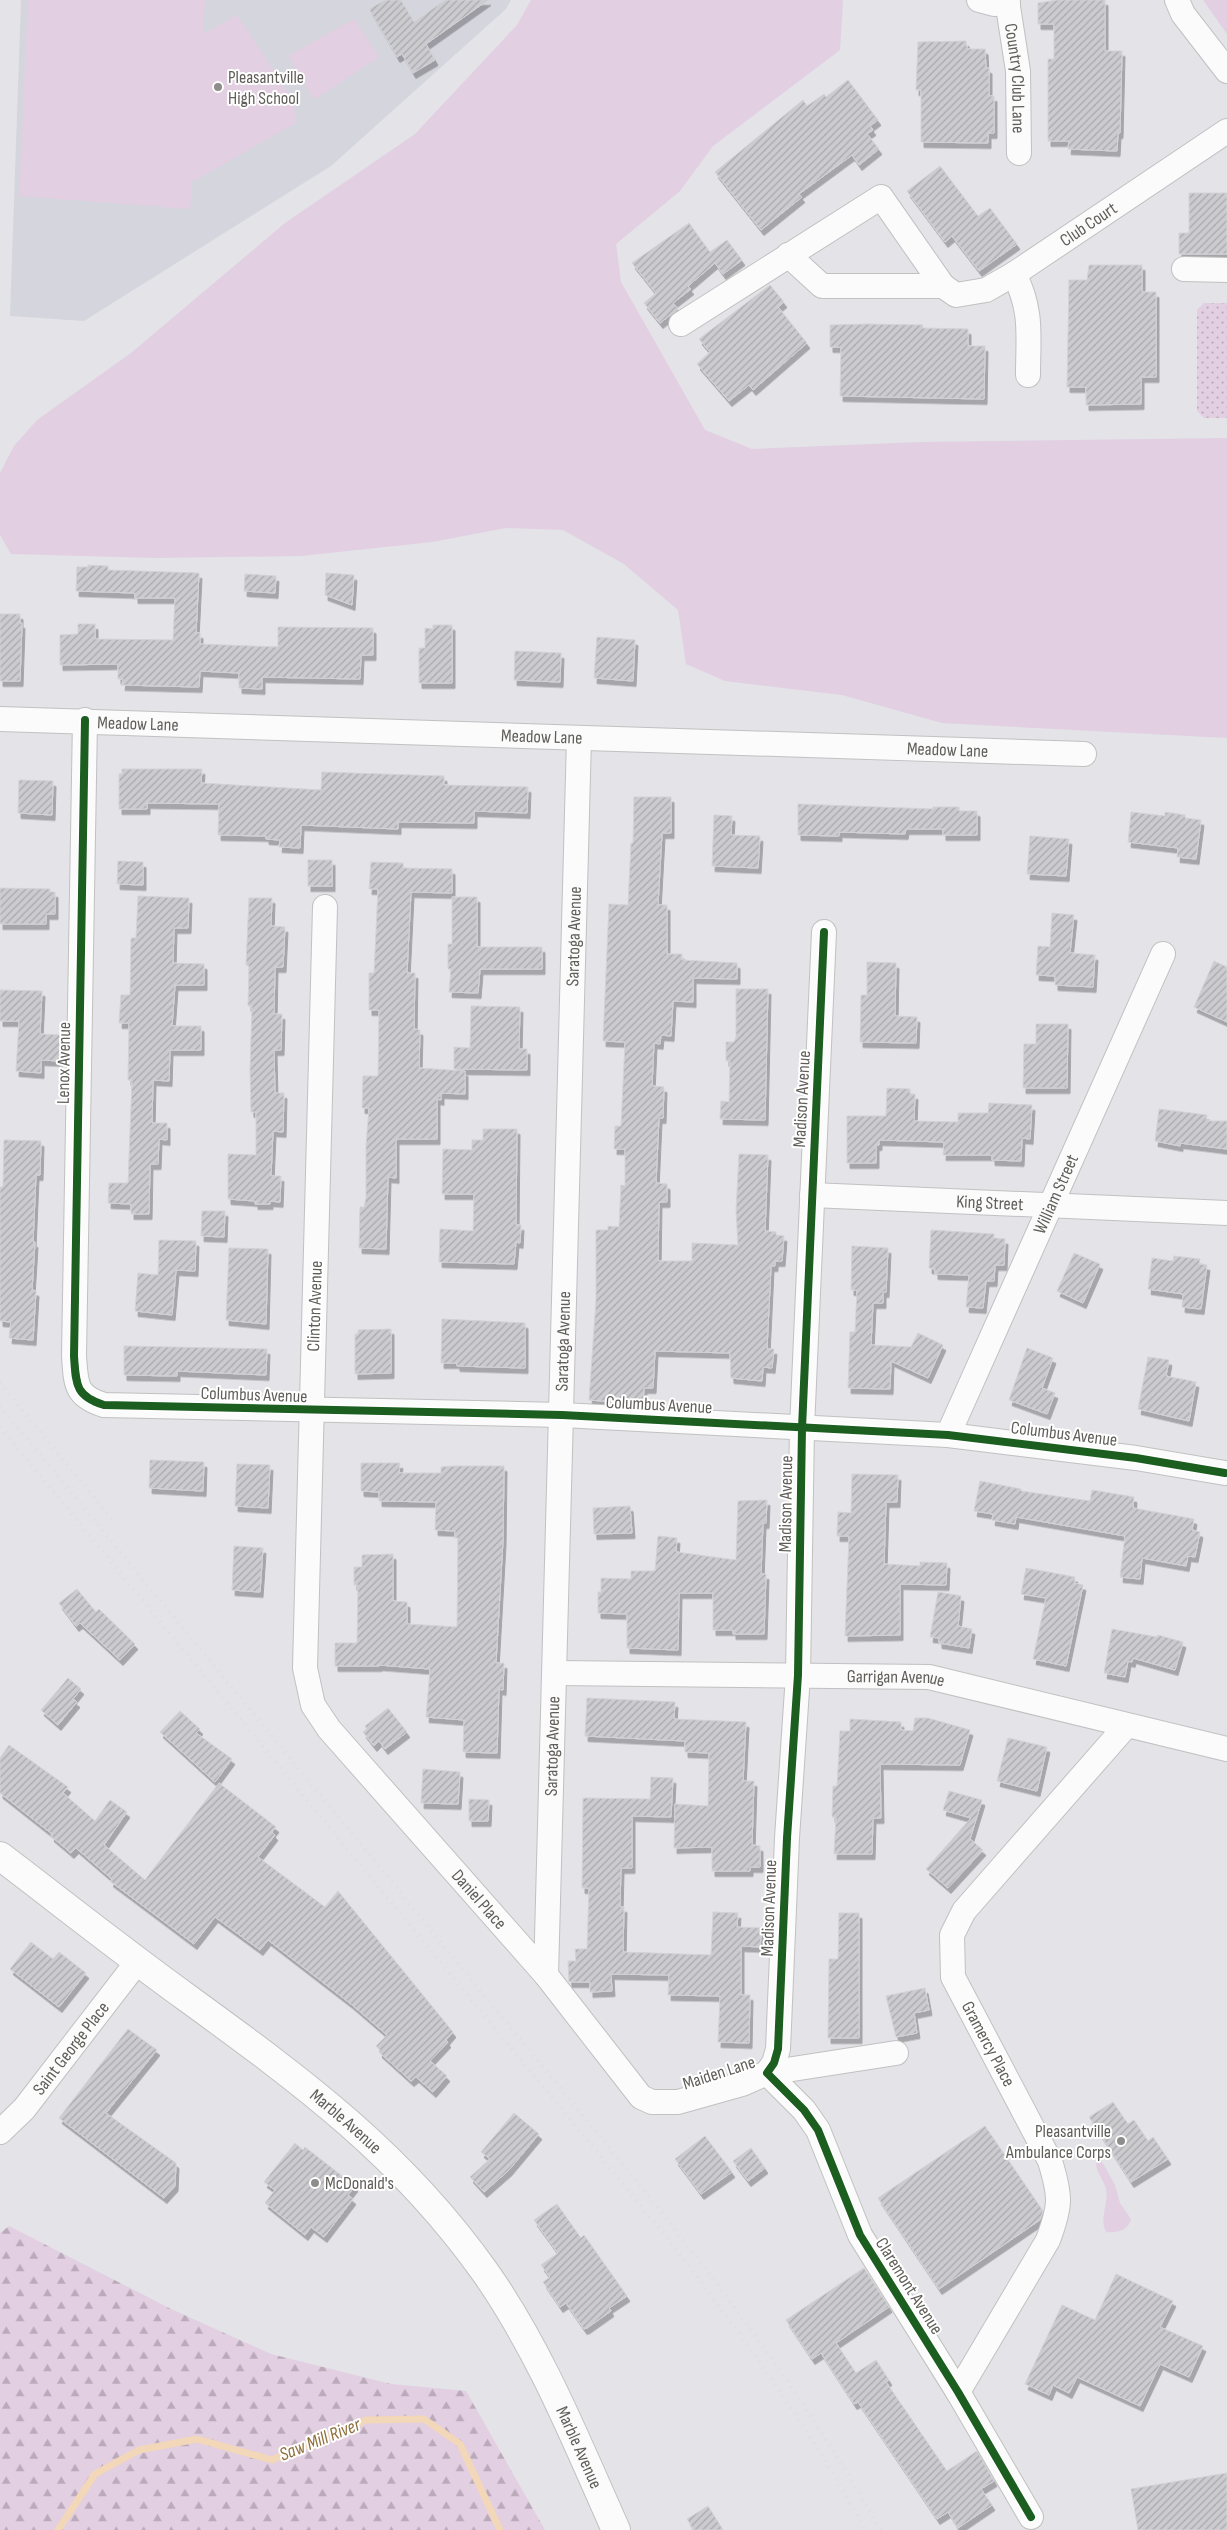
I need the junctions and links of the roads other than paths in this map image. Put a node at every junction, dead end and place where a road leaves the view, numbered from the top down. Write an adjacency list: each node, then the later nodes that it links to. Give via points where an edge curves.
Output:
1 (979, 0): 3 (street, Country Club Lane, via 994,4)
2 (1177, 0): 4 (street, via 1183,14)
3 (1008, 1): 6 (street, Country Club Lane, via 1018,71)
4 (1227, 71)
5 (1227, 131): 10 (street, Club Court)
6 (1019, 153)
7 (788, 255): 11 (street, Club Court, via 822,286); 11 (street, via 881,197); 12 (street)
8 (1184, 269): 9 (street)
9 (1227, 270)
10 (1014, 274): 11 (street, Club Court, via 986,290 956,295); 13 (street, via 1024,294 1028,317)
11 (943, 286)
12 (681, 324)
13 (1028, 375)
14 (0, 719): 15 (street, Meadow Lane)
15 (85, 720): 16 (street, Meadow Lane); 24 (street, Lenox Avenue, via 74,1356 76,1385)
16 (579, 738): 17 (street, Meadow Lane); 26 (street, Saratoga Avenue)
17 (1084, 754)
18 (325, 907): 25 (street, Clinton Avenue)
19 (824, 932): 21 (street, Madison Avenue)
20 (1163, 954): 22 (street, William Street)
21 (812, 1195): 22 (street, King Street); 27 (street, Madison Avenue)
22 (1053, 1204): 23 (street, King Street); 28 (street, William Street)
23 (1227, 1213)
24 (89, 1400): 25 (street, Columbus Avenue, via 104,1405)
25 (312, 1411): 26 (street, Columbus Avenue); 32 (street, Clinton Avenue, via 305,1668)
26 (562, 1415): 27 (street, Columbus Avenue); 30 (street, Saratoga Avenue)
27 (802, 1428): 28 (street, Columbus Avenue); 31 (street, Madison Avenue)
28 (948, 1435): 29 (street, Columbus Avenue, via 1136,1458)
29 (1225, 1473)
30 (556, 1673): 31 (street, Garrigan Avenue); 37 (street, Saratoga Avenue)
31 (798, 1675): 33 (street, Garrigan Avenue, via 929,1676); 39 (street, Madison Avenue, via 778,2049 774,2063)
32 (314, 1705): 37 (street, Daniel Place, via 329,1729)
33 (1126, 1726): 34 (street, Garrigan Avenue); 42 (street, Gramercy Place, via 964,1911 952,1935 953,1977 1050,2161 1059,2191 1058,2212 1048,2240)
34 (1227, 1749)
35 (0, 1856): 36 (street, Marble Avenue)
36 (138, 1961): 41 (street, Saint George Place, via 24,2109); 44 (street, Marble Avenue, via 273,2060 357,2128 440,2214 486,2273 532,2350)
37 (546, 1975): 40 (street, Daniel Place)
38 (896, 2053): 39 (street, Maiden Lane)
39 (766, 2073): 40 (street, Maiden Lane, via 742,2084 678,2102 652,2102); 42 (street, Claremont Avenue, via 804,2110 818,2130 860,2235)
40 (642, 2097)
41 (0, 2132)
42 (958, 2392): 43 (street, Claremont Avenue)
43 (1031, 2517)
44 (616, 2530)

